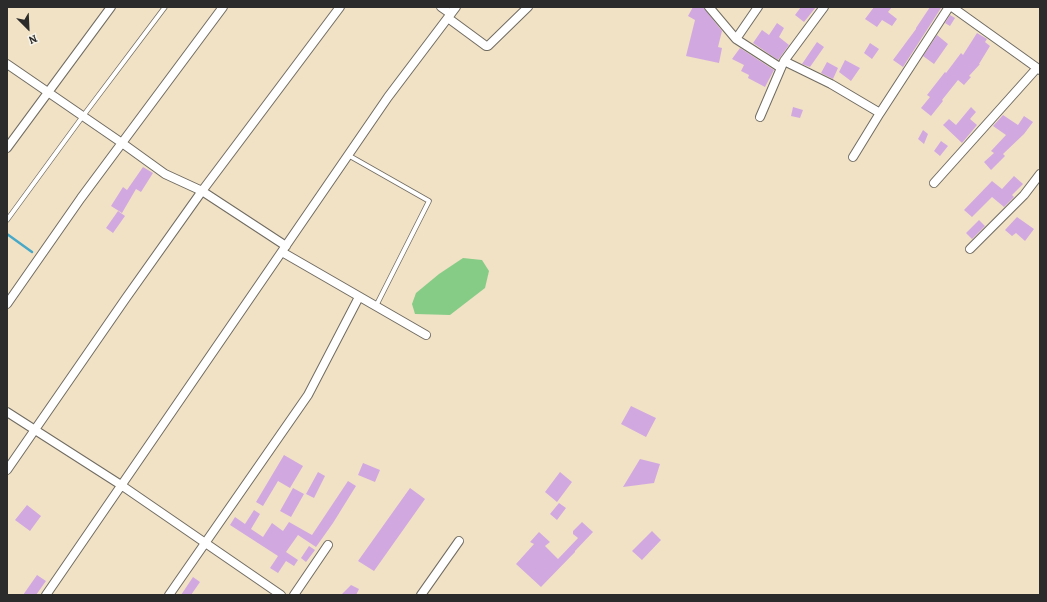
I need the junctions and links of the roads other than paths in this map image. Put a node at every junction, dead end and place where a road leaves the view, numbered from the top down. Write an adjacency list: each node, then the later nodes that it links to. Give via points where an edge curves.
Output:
1 (111, 7): 16 (street)
2 (165, 7): 18 (lane)
3 (224, 7): 20 (street)
4 (340, 7): 26 (street)
5 (441, 7): 11 (street)
6 (528, 7): 11 (street, via 488,46)
7 (709, 7): 12 (street)
8 (758, 7): 12 (street)
9 (824, 7): 14 (street)
10 (950, 7): 15 (street); 17 (street)
11 (452, 13): 22 (street)
12 (736, 39): 14 (street)
13 (7, 64): 16 (street)
14 (782, 65): 17 (street, via 831,84); 19 (street)
15 (1038, 69): 25 (street)
16 (48, 92): 18 (street); 21 (street)
17 (880, 113): 23 (street)
18 (83, 116): 20 (street); 27 (lane)
19 (760, 117)
20 (122, 143): 26 (street, via 165,174); 31 (street)
21 (7, 148)
22 (348, 155): 28 (street); 32 (lane, via 429,201)
23 (853, 157)
24 (1040, 174): 29 (street, via 1024,195)
25 (934, 183)
26 (202, 191): 28 (street); 35 (street)
27 (7, 220)
28 (284, 249): 30 (street); 37 (street)
29 (970, 250)
30 (359, 297): 32 (street); 39 (street, via 308,395)
31 (7, 304)
32 (376, 306): 33 (street)
33 (426, 335)
34 (7, 412): 35 (street)
35 (35, 430): 36 (street); 37 (street)
36 (7, 470)
37 (121, 485): 39 (street); 41 (street)
38 (459, 541): 45 (street)
39 (205, 542): 42 (street); 43 (street)
40 (328, 545): 44 (street)
41 (46, 595)
42 (169, 595)
43 (282, 595)
44 (294, 595)
45 (421, 595)

